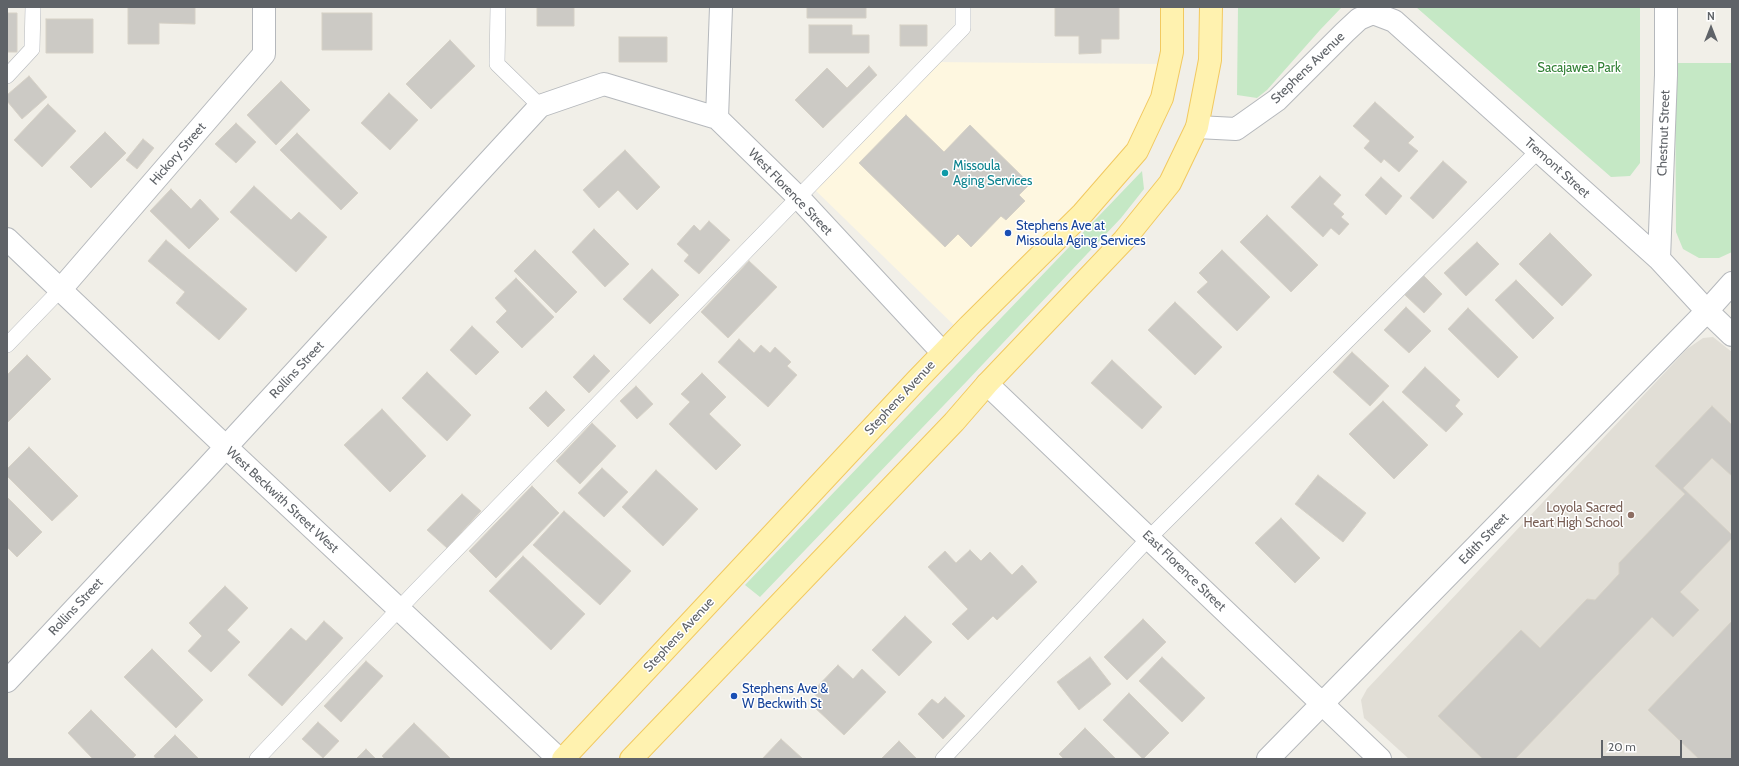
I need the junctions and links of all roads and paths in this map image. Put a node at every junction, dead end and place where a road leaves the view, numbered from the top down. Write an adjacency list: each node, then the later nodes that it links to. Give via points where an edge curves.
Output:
1 (33, 7): 10 (lane, via 32,49)
2 (264, 7): 20 (street, Hickory Street, via 264,54)
3 (498, 7): 12 (lane, via 497,64)
4 (721, 7): 13 (street)
5 (963, 7): 16 (lane, via 963,28)
6 (1172, 7): 24 (main road, Stephens Avenue, via 1172,52 1162,98 1137,151 1083,213)
7 (1210, 7): 14 (main road, via 1210,60)
8 (1666, 7): 18 (street, Chestnut Street, via 1666,83)
9 (1373, 12): 14 (street, Stephens Avenue, via 1359,19 1277,100 1236,129); 15 (street, Tremont Street, via 1394,21)
10 (7, 76)
11 (604, 84): 12 (street, Rollins Street); 13 (street, West Florence Street)
12 (540, 106): 26 (street, Rollins Street)
13 (717, 118): 16 (street, West Florence Street)
14 (1197, 127): 25 (main road, via 1170,183 1124,240)
15 (1538, 151): 18 (street, Tremont Street); 27 (lane)
16 (798, 197): 24 (street, West Florence Street); 28 (lane)
17 (7, 239): 20 (street, West Beckwith Street West)
18 (1659, 259): 21 (street, Tremont Street)
19 (1732, 283): 21 (street, Edith Street)
20 (60, 289): 23 (lane); 26 (street, West Beckwith Street West)
21 (1707, 311): 22 (street, Tremont Street); 30 (street, Edith Street)
22 (1732, 335)
23 (7, 345)
24 (942, 353): 33 (main road, Stephens Avenue)
25 (988, 384): 27 (street, East Florence Street); 34 (main road)
26 (226, 447): 28 (street, West Beckwith Street West); 29 (street, Rollins Street)
27 (1149, 538): 30 (street, East Florence Street); 35 (lane)
28 (399, 609): 31 (lane); 32 (street, West Beckwith Street West)
29 (7, 681)
30 (1322, 703): 36 (street, Edith Street); 37 (street, East Florence Street)
31 (257, 759)
32 (559, 759)
33 (563, 759)
34 (631, 759)
35 (943, 759)
36 (1268, 759)
37 (1380, 759)

